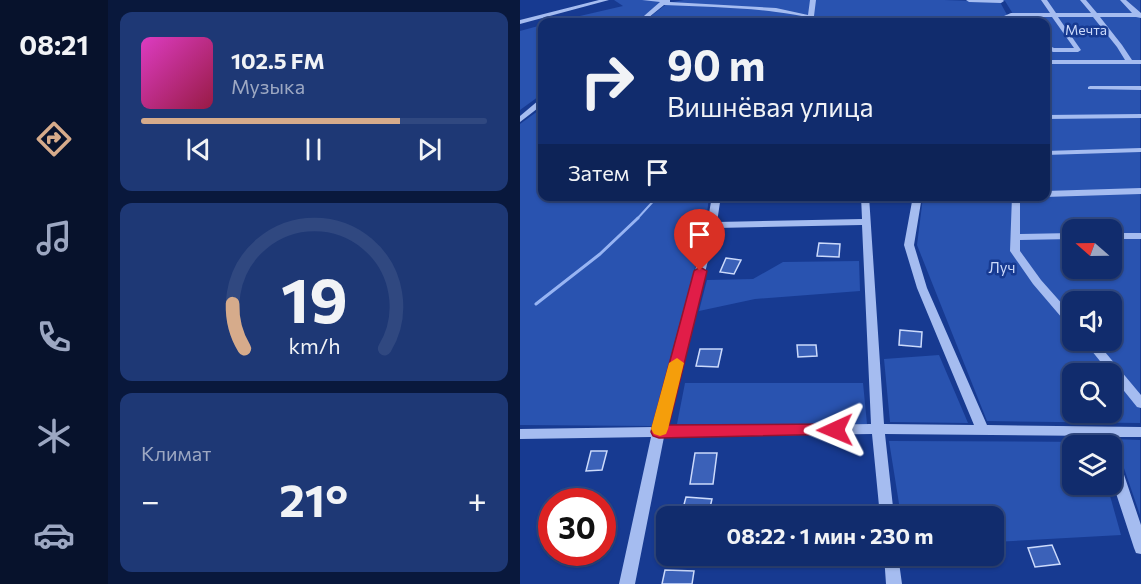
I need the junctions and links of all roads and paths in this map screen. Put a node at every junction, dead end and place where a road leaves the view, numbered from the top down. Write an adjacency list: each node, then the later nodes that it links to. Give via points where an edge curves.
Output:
1 (606, 0): 20 (street)
2 (645, 0): 10 (street)
3 (675, 0): 10 (street)
4 (813, 0): 15 (street)
5 (969, 0): 9 (street)
6 (1044, 0): 13 (street)
7 (1083, 0): 11 (street)
8 (1123, 0): 14 (street)
9 (1001, 1): 12 (street)
10 (663, 3): 15 (street, via 776,10); 16 (street)
11 (1094, 14): 13 (street); 14 (street); 23 (street)
12 (1011, 15): 13 (street); 18 (street); 19 (street)
13 (1054, 15): 21 (street, via 1078,50)
14 (1139, 16)
15 (811, 17): 17 (street)
16 (645, 18)
17 (821, 18)
18 (1003, 18)
19 (1013, 18)
20 (520, 22)
21 (1050, 48)
22 (1050, 62): 23 (street)
23 (1130, 62): 24 (street)
24 (1141, 62)
25 (1090, 88): 26 (street)
26 (1141, 88)
27 (538, 105): 30 (street)
28 (1141, 116): 29 (street)
29 (1050, 117)
30 (520, 120)
31 (1141, 150): 32 (street)
32 (1050, 153)
33 (1141, 191): 34 (street)
34 (1050, 194)
35 (716, 201): 40 (street)
36 (865, 201): 39 (street)
37 (917, 201): 49 (street, via 909,245 926,298)
38 (1016, 201): 44 (street)
39 (867, 222): 40 (street); 48 (street)
40 (712, 225): 51 (street)
41 (1062, 236): 44 (street)
42 (1122, 236): 43 (street)
43 (1141, 236)
44 (1014, 237): 45 (street, via 1015,251)
45 (1062, 311)
46 (1097, 351): 47 (street)
47 (1141, 405)
48 (878, 429): 49 (street); 51 (street); 56 (street)
49 (983, 431): 50 (street)
50 (1103, 431): 52 (street); 54 (street)
51 (659, 432): 53 (street); 59 (street)
52 (1141, 432)
53 (520, 434)
54 (1104, 435)
55 (1122, 490): 57 (street)
56 (886, 506)
57 (1141, 548)
58 (892, 566): 60 (street)
59 (627, 584)
60 (894, 584)

